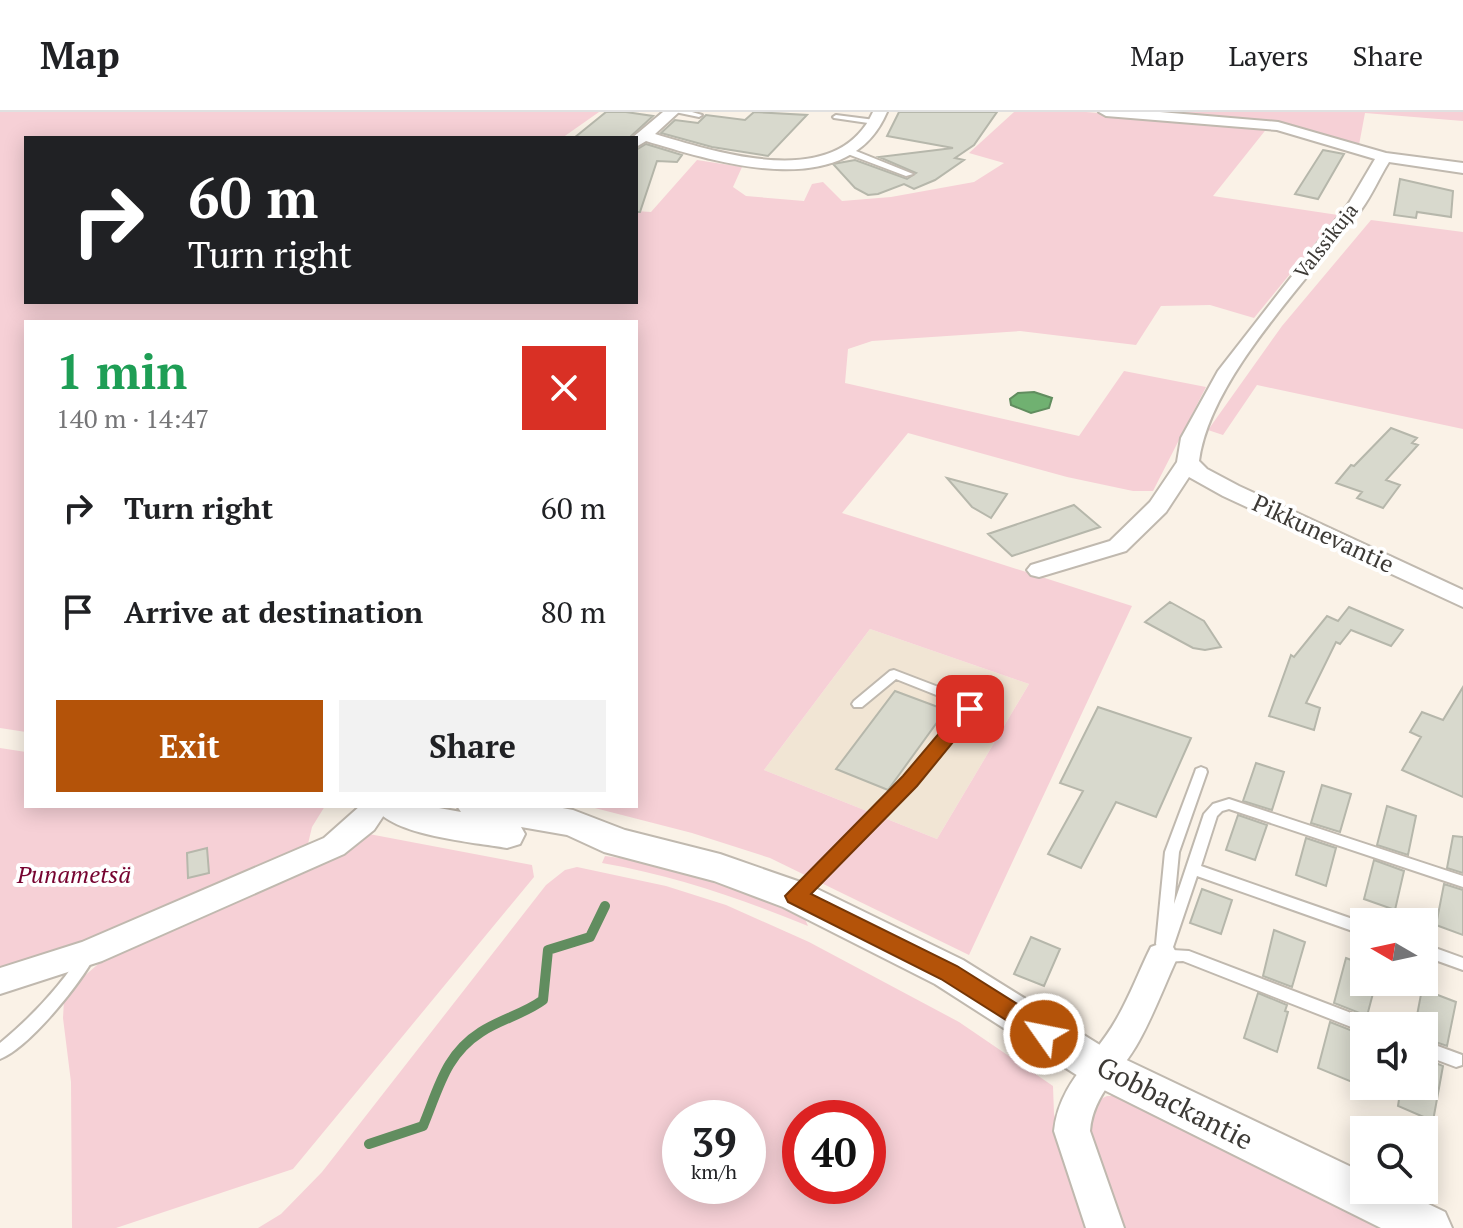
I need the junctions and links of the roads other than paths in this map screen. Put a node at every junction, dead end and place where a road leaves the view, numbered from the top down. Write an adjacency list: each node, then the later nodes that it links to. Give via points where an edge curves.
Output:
1 (675, 112): 3 (lane); 6 (street)
2 (1106, 112): 8 (street, via 1278,126)
3 (699, 115)
4 (836, 117): 5 (lane)
5 (878, 117): 7 (street, via 863,141)
6 (640, 139): 7 (street, via 734,161 777,164)
7 (848, 151): 10 (lane)
8 (1384, 157): 9 (street); 11 (street, Valssikuja, via 1356,204 1263,321 1194,426 1185,450)
9 (1463, 168)
10 (909, 174)
11 (1188, 462): 12 (street, via 1158,507 1118,546); 13 (street, Pikkunevantie, via 1231,491)
12 (1039, 570)
13 (1463, 599)
14 (858, 704): 22 (lane, via 894,674 958,699 970,709 910,781)
15 (1201, 772): 26 (lane, via 1172,852)
16 (374, 808): 24 (street, via 334,846)
17 (396, 808): 19 (street, Gobbackantie, via 415,817 564,844)
18 (487, 808): 19 (street, Gobbackantie, via 573,823)
19 (617, 842): 22 (street, Gobbackantie, via 720,868)
20 (1193, 869): 21 (lane, via 1211,814 1229,804); 23 (lane); 26 (lane)
21 (1463, 882)
22 (796, 896): 33 (street, Gobbackantie, via 949,972)
23 (1350, 924)
24 (91, 952): 28 (street); 30 (lane, via 66,991)
25 (1438, 955): 27 (lane)
26 (1162, 956): 29 (lane, via 1184,955); 33 (street, via 1128,1030)
27 (1463, 964)
28 (0, 981)
29 (1350, 1019)
30 (0, 1052)
31 (1438, 1053): 32 (lane)
32 (1456, 1060)
33 (1101, 1068): 34 (street, via 1076,1099 1072,1131); 35 (street, Gobbackantie)
34 (1105, 1228)
35 (1429, 1228)

